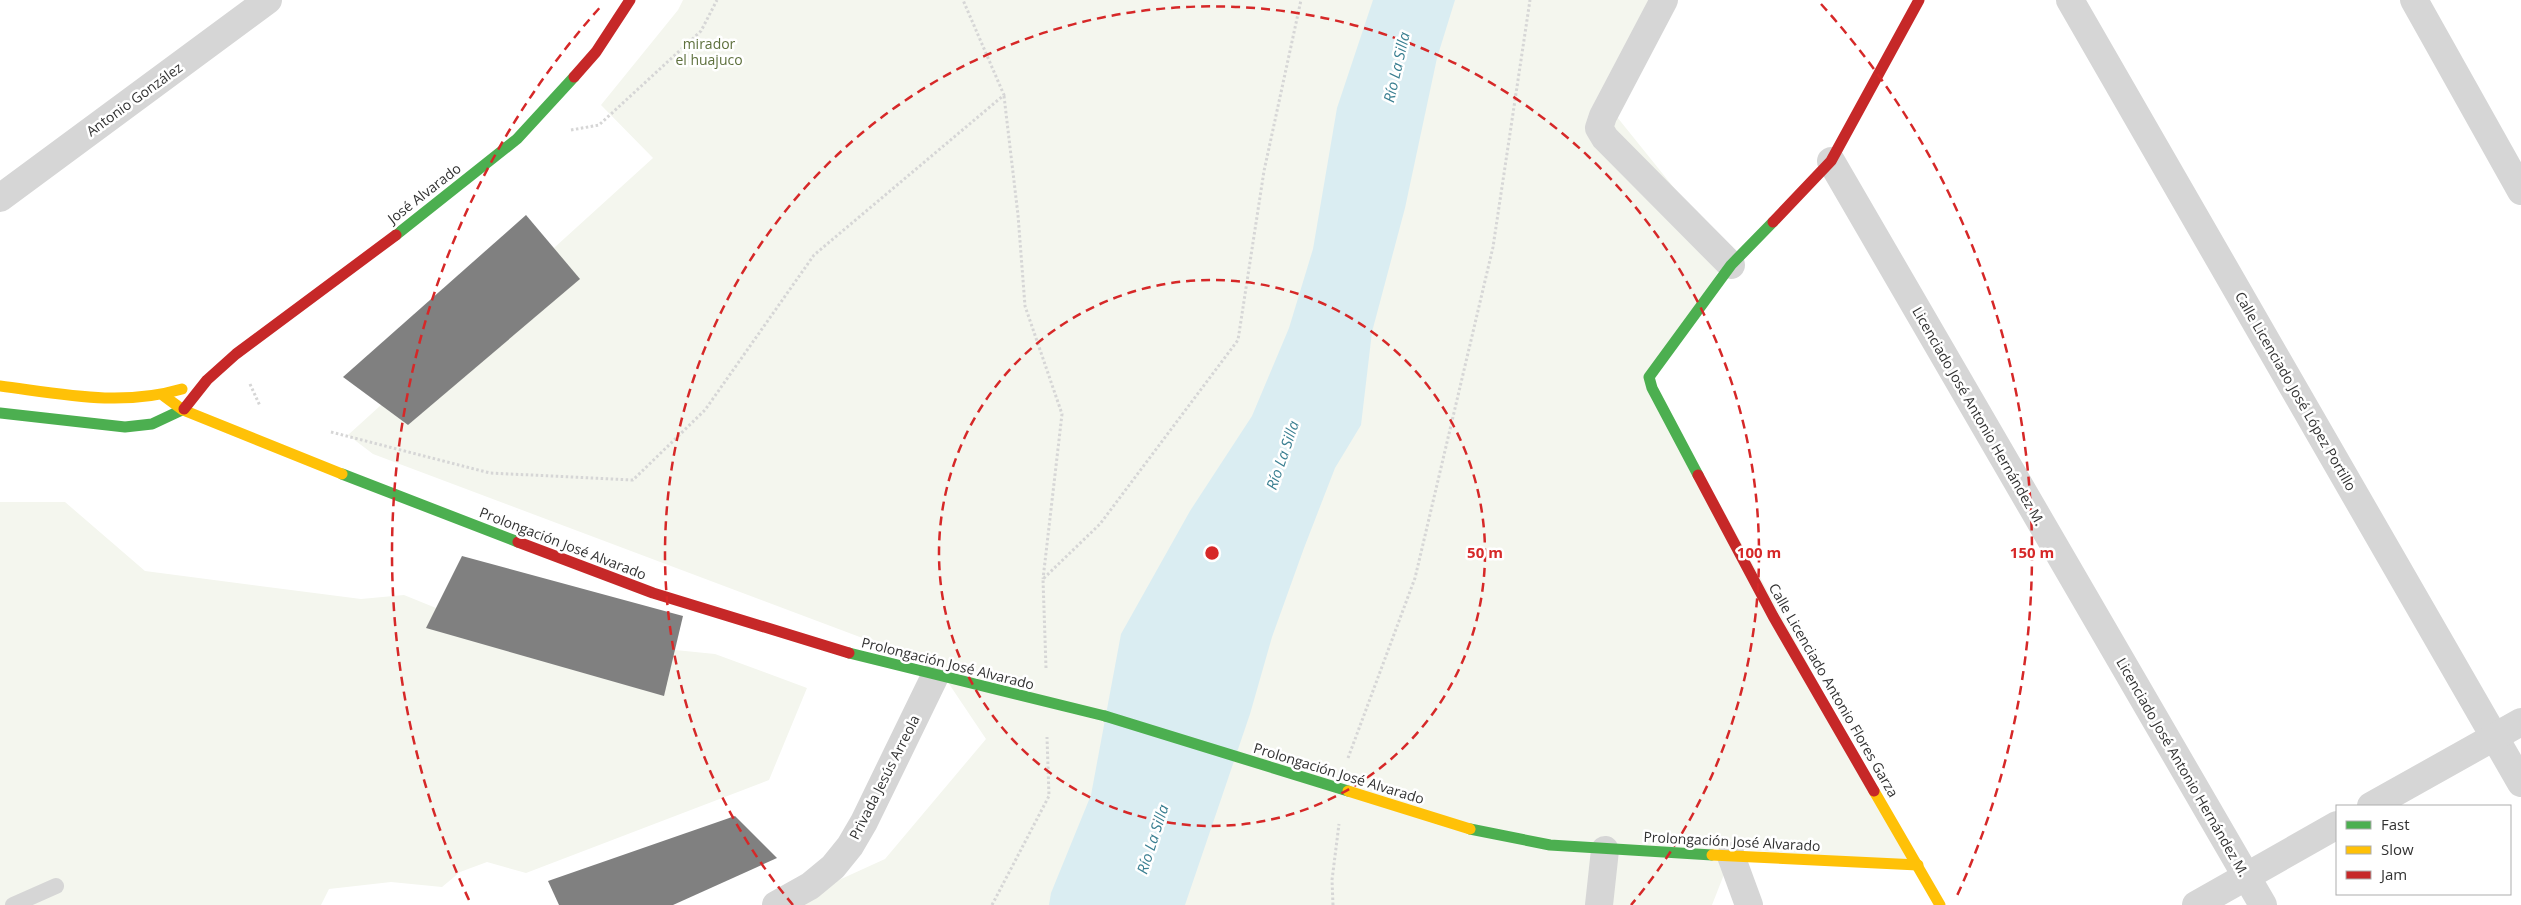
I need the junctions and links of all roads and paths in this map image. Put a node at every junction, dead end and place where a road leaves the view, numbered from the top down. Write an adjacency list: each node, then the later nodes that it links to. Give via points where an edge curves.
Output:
1 (268, 0): 15 (street, Antonio González)
2 (630, 0): 12 (street, José Alvarado, via 596,52)
3 (717, 0): 12 (path, via 701,32 599,125)
4 (963, 0): 11 (path)
5 (1301, 0): 25 (path, via 1264,171 1238,340 1100,524)
6 (1530, 0): 31 (path, via 1493,247 1415,578)
7 (1664, 0): 16 (street, via 1599,128 1605,138)
8 (1919, 0): 13 (street)
9 (2070, 0): 30 (street, Calle Licenciado José López Portillo)
10 (2414, 0): 14 (street)
11 (1004, 95): 24 (path, via 814,256 705,410 633,480 490,473); 25 (path, via 1025,306 1062,414)
12 (517, 139): 17 (street, José Alvarado, via 432,208)
13 (1831, 161): 16 (street); 39 (street, Licenciado José Antonio Hernández M.)
14 (2521, 191)
15 (0, 198)
16 (1732, 265): 38 (street, Calle Licenciado Antonio Flores Garza, via 1652,372 1650,382 1773,616)
17 (236, 354): 18 (street, José Alvarado); 23 (path)
18 (207, 380): 20 (street, José Alvarado); 21 (street, José Alvarado)
19 (0, 386): 20 (street, via 121,400)
20 (164, 396): 21 (street, Prolongación José Alvarado)
21 (183, 410): 22 (street, via 152,424 125,427); 27 (street, Prolongación José Alvarado, via 383,491 652,593)
22 (0, 413)
23 (264, 414)
24 (329, 431)
25 (1043, 579): 26 (path)
26 (1046, 672)
27 (934, 676): 36 (street, Prolongación José Alvarado, bridge, via 1105,716 1470,829 1550,845); 42 (street, Privada Jesús Arreola, via 850,846 833,867 810,886)
28 (2521, 722): 30 (street)
29 (1047, 734): 43 (path, via 1049,796)
30 (2495, 736): 32 (street, Calle Licenciado José López Portillo); 33 (street)
31 (1347, 766)
32 (2521, 783)
33 (2373, 805)
34 (1340, 823): 44 (path, via 1332,880)
35 (2336, 827): 39 (street)
36 (1606, 850): 37 (street, Prolongación José Alvarado); 45 (street)
37 (1731, 856): 38 (street, Prolongación José Alvarado); 46 (street)
38 (1918, 864): 47 (street, Calle Licenciado Antonio Flores Garza)
39 (2247, 877): 48 (street); 49 (street, Licenciado José Antonio Hernández M.)
40 (56, 886): 41 (lane)
41 (13, 905)
42 (776, 905)
43 (992, 905)
44 (1333, 905)
45 (1599, 905)
46 (1749, 905)
47 (1940, 905)
48 (2196, 905)
49 (2263, 905)

